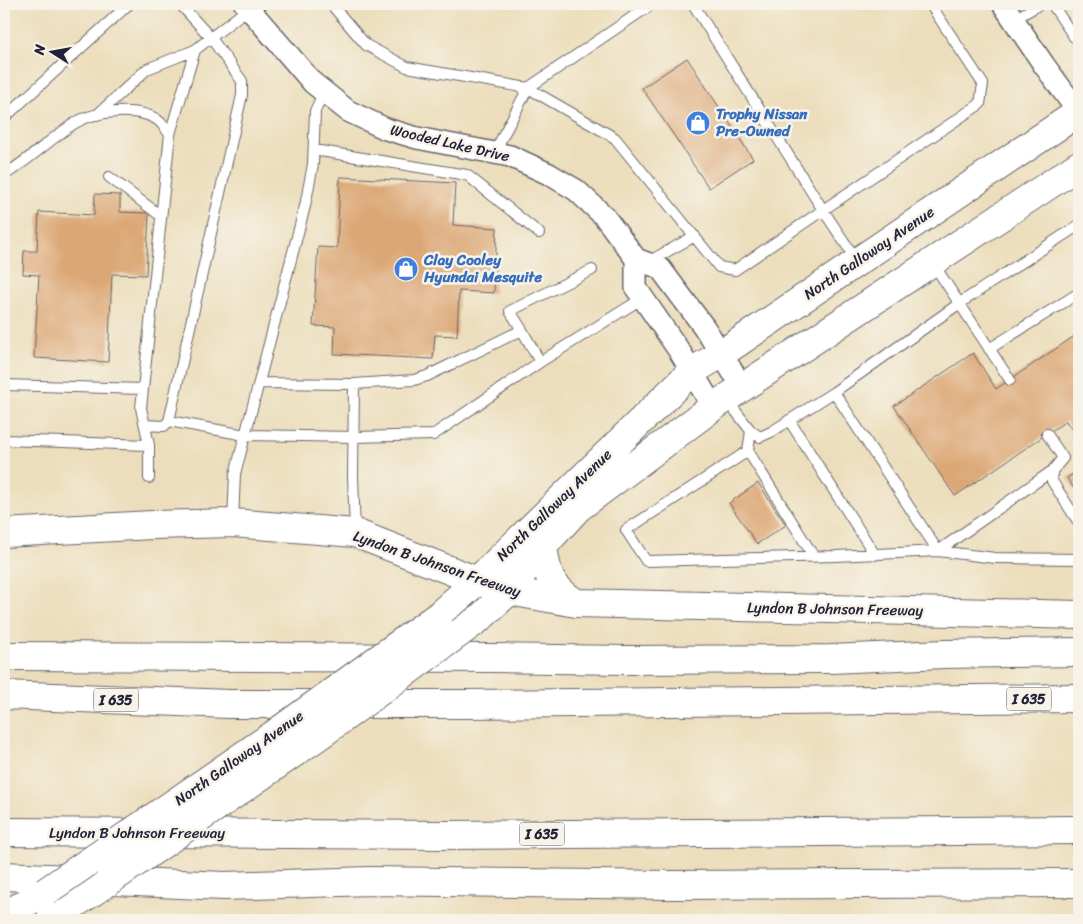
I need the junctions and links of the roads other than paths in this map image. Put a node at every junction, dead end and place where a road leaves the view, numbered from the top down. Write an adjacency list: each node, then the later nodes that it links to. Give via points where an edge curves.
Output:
1 (129, 4): 18 (lane)
2 (180, 4): 12 (lane)
3 (331, 4): 14 (lane, via 366,46 407,66)
4 (652, 4): 14 (lane)
5 (693, 4): 25 (lane)
6 (930, 4): 25 (lane, via 983,84 980,104)
7 (1040, 4): 10 (lane)
8 (1052, 4): 11 (lane, via 1074,37)
9 (247, 6): 12 (lane); 15 (street, Wooded Lake Drive)
10 (1008, 12): 16 (street)
11 (1079, 37)
12 (211, 38): 13 (lane); 50 (lane, via 242,81 242,95)
13 (195, 50): 17 (lane, via 147,68); 19 (lane)
14 (528, 88): 21 (lane); 29 (lane, via 615,138)
15 (324, 92): 20 (lane, via 315,111); 21 (street, Wooded Lake Drive, via 348,111 386,129)
16 (1079, 112): 31 (main road, North Galloway Avenue)
17 (97, 115): 19 (lane, via 130,111 159,121); 23 (lane, via 76,122)
18 (4, 118)
19 (170, 134): 26 (lane)
20 (314, 150): 28 (lane, via 467,175); 43 (lane, via 305,206)
21 (494, 153): 30 (street, Wooded Lake Drive, via 510,156 576,190 604,216)
22 (1079, 165): 32 (main road, North Galloway Avenue)
23 (4, 175)
24 (109, 177): 26 (lane)
25 (822, 210): 29 (lane, via 735,270 719,267); 31 (lane)
26 (161, 216): 46 (lane)
27 (1079, 225): 36 (lane)
28 (539, 233)
29 (695, 236): 30 (lane)
30 (642, 261): 35 (street, via 636,288); 39 (street, Wooded Lake Drive, via 660,268)
31 (857, 262): 39 (main road, North Galloway Avenue)
32 (932, 262): 36 (lane); 48 (main road, North Galloway Avenue)
33 (592, 270): 37 (lane, via 510,311)
34 (1079, 293): 38 (lane)
35 (643, 298): 40 (lane); 41 (street)
36 (960, 303): 38 (lane); 47 (lane)
37 (522, 330): 40 (lane); 44 (lane, via 427,376 414,380)
38 (989, 348): 42 (lane)
39 (721, 354): 41 (main road, North Galloway Avenue); 48 (street, Wooded Lake Drive)
40 (540, 362): 55 (lane, via 433,435)
41 (690, 372): 48 (street); 70 (main road, North Galloway Avenue)
42 (1010, 380)
43 (259, 382): 44 (lane); 54 (lane)
44 (354, 384): 55 (lane)
45 (4, 386): 46 (lane)
46 (143, 389): 51 (lane, via 141,408)
47 (834, 392): 49 (lane); 66 (lane)
48 (727, 398): 52 (lane); 65 (main road, North Galloway Avenue, via 578,508)
49 (789, 420): 52 (lane, via 760,437); 67 (lane)
50 (169, 421): 51 (lane, via 164,426); 54 (lane)
51 (146, 425): 57 (lane)
52 (751, 431): 58 (lane)
53 (1047, 434): 59 (lane, via 1063,458)
54 (245, 435): 55 (lane); 61 (lane, via 235,474)
55 (354, 437): 64 (lane)
56 (4, 440): 57 (lane)
57 (149, 444): 60 (lane)
58 (748, 451): 68 (lane); 68 (lane, via 626,530 646,561)
59 (1052, 471): 62 (lane, via 1052,481); 66 (lane)
60 (149, 478)
61 (233, 523): 63 (main road, Lyndon B Johnson Freeway); 64 (main road, Lyndon B Johnson Freeway)
62 (1079, 524)
63 (4, 533)
64 (355, 533): 70 (main road, Lyndon B Johnson Freeway)
65 (543, 546): 71 (main road, North Galloway Avenue); 72 (main road, via 549,577 560,592)
66 (938, 551): 67 (lane); 69 (lane, via 995,558)
67 (875, 554): 68 (lane)
68 (814, 557)
69 (1079, 559)
70 (477, 581): 71 (main road, Lyndon B Johnson Freeway); 80 (main road, North Galloway Avenue, bridge, via 439,615 273,736)
71 (509, 591): 72 (main road, Lyndon B Johnson Freeway); 83 (main road, North Galloway Avenue, bridge, via 480,618 323,733)
72 (576, 603): 73 (main road, Lyndon B Johnson Freeway)
73 (1079, 615)
74 (1079, 652): 75 (main road, via 674,660)
75 (4, 656)
76 (4, 695): 77 (main road, I 635, via 229,704)
77 (1079, 698)
78 (1079, 830): 79 (main road, Lyndon B Johnson Freeway / I 635, via 447,835)
79 (4, 832)
80 (119, 841): 83 (main road); 84 (main road, North Galloway Avenue, bridge)
81 (4, 876): 82 (main road, via 224,886 369,881 555,885)
82 (1079, 883)
83 (78, 904): 85 (main road, North Galloway Avenue)
84 (4, 916)
85 (50, 920)

